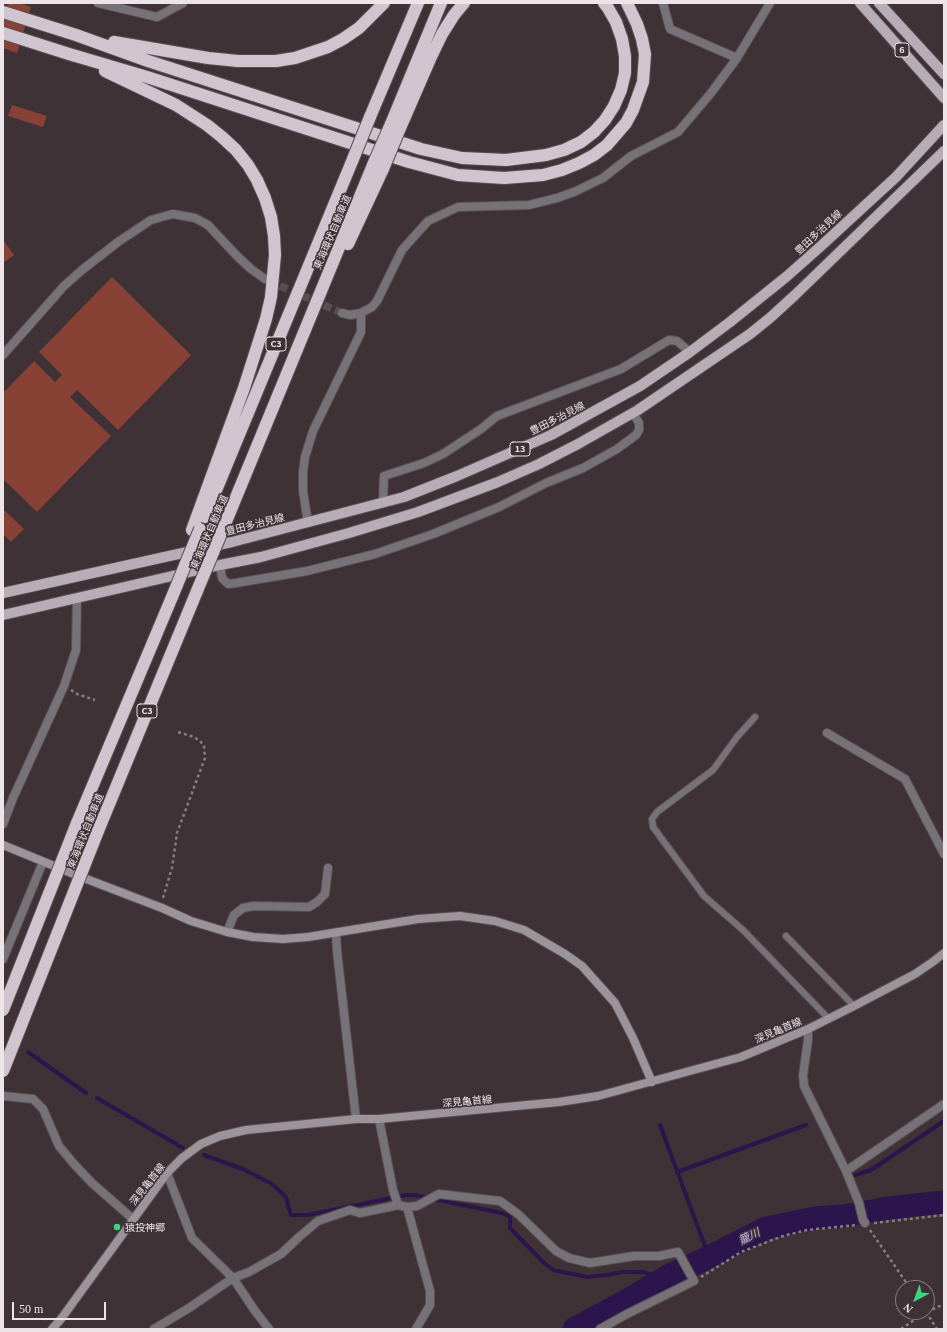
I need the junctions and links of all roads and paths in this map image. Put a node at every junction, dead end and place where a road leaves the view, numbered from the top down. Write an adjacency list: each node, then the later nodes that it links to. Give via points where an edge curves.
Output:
1 (98, 3): 2 (street, via 157,17)
2 (183, 3)
3 (384, 3): 15 (highway, via 359,28 328,47 295,58 276,60 238,61 208,58)
4 (418, 3): 31 (highway, 東海環状自動車道 / C3, bridge)
5 (441, 3): 21 (highway, 東海環状自動車道 / C3)
6 (464, 3): 21 (highway, via 442,34)
7 (604, 3): 15 (highway, via 616,22 625,56 625,74 614,106 594,132 581,142 546,155 506,160 462,158 421,149 148,61)
8 (627, 3): 16 (highway, via 637,24 645,54 643,82 634,110 607,145 594,155 562,170 523,177 458,175 433,169)
9 (663, 3): 17 (street, via 670,29)
10 (770, 3): 17 (street)
11 (860, 3): 19 (main road, 6)
12 (879, 3): 18 (main road, 6)
13 (3, 12): 15 (highway)
14 (3, 33): 16 (highway)
15 (76, 35)
16 (69, 54): 31 (highway, via 176,105 222,137 236,150 258,180 271,217 275,255 266,319)
17 (737, 58): 25 (street, via 678,132 630,156 603,178 558,198 529,205 458,207 428,220 402,250 377,301)
18 (944, 74)
19 (944, 98)
20 (944, 125): 26 (main road, 豊田多治見線 / 13, via 896,177 815,251 768,292)
21 (396, 126): 56 (highway, 東海環状自動車道 / C3, bridge, via 325,280 98,831)
22 (944, 152): 28 (main road, 13, via 771,317 705,365)
23 (264, 279): 27 (street, via 237,256 208,225 195,218 173,214 151,220 118,242 64,286)
24 (342, 313): 25 (street)
25 (361, 313): 30 (street, via 361,332 313,431 305,456 303,490)
26 (690, 352): 29 (main road, 豊田多治見線 / 13, via 640,386 551,435 457,476 404,497); 29 (street, via 677,341 670,340 621,369 497,416 443,454 384,476)
27 (3, 355)
28 (633, 412): 32 (main road, 13, via 539,464 446,502 349,533 261,557); 32 (street, via 639,423 639,430 617,449 588,466 433,534 375,554 307,571 236,583 228,584 222,578)
29 (383, 502): 30 (main road, 豊田多治見線 / 13)
30 (308, 523): 33 (main road, 豊田多治見線 / 13)
31 (196, 529): 53 (highway, 東海環状自動車道 / C3, bridge, via 165,614 77,823)
32 (220, 565): 34 (main road, 13)
33 (3, 593)
34 (77, 598): 35 (main road, 13); 36 (street, via 76,650)
35 (3, 615)
36 (64, 686): 37 (path); 41 (street)
37 (95, 700)
38 (755, 717): 54 (lane, via 713,770 657,812 652,819 653,827 704,896 743,930)
39 (178, 732): 46 (path, via 200,741 204,746 205,758 177,833)
40 (827, 733): 43 (street, via 905,779)
41 (3, 824)
42 (3, 845): 44 (main road)
43 (944, 854)
44 (43, 862): 46 (main road); 51 (street)
45 (328, 868): 47 (street, via 325,894 317,902 309,907 243,908 234,915)
46 (162, 908): 47 (main road, via 191,921)
47 (227, 932): 48 (main road, via 283,939)
48 (336, 933): 57 (main road, via 418,919 460,916 495,920 524,930 582,966 615,1003); 60 (street)
49 (786, 936): 52 (lane)
50 (944, 953): 52 (main road, 深見亀首線, via 915,974)
51 (3, 958)
52 (854, 1006): 54 (main road, 深見亀首線)
53 (3, 1010)
54 (828, 1018): 55 (main road, 深見亀首線)
55 (808, 1029): 57 (main road, 深見亀首線, via 741,1057); 62 (street, via 804,1086)
56 (3, 1071)
57 (652, 1082): 61 (main road, 深見亀首線, via 598,1096 559,1102)
58 (3, 1096): 67 (street, via 33,1099 43,1109 59,1146 92,1183)
59 (944, 1104): 62 (street)
60 (356, 1119): 61 (main road, 深見亀首線); 63 (main road, 深見亀首線, via 246,1130 220,1136 201,1144)
61 (379, 1119): 64 (street)
62 (846, 1171): 68 (street)
63 (167, 1173): 67 (main road, 深見亀首線); 69 (street, via 192,1238)
64 (397, 1203): 65 (street); 69 (street, via 360,1213 350,1210 318,1221 281,1254)
65 (407, 1208): 71 (street, via 417,1206 439,1194 500,1201 518,1214 556,1251 569,1258 590,1263 678,1252); 77 (street, via 430,1291 430,1305)
66 (944, 1215): 68 (path)
67 (133, 1219): 74 (main road, 深見亀首線)
68 (864, 1222): 70 (path); 71 (path, via 783,1236 741,1252)
69 (233, 1278): 75 (street); 76 (street)
70 (904, 1280)
71 (694, 1281): 78 (street)
72 (915, 1320): 79 (path)
73 (931, 1320): 80 (path)
74 (52, 1329)
75 (154, 1329)
76 (269, 1329)
77 (416, 1329)
78 (600, 1329)
79 (902, 1329)
80 (937, 1329)

